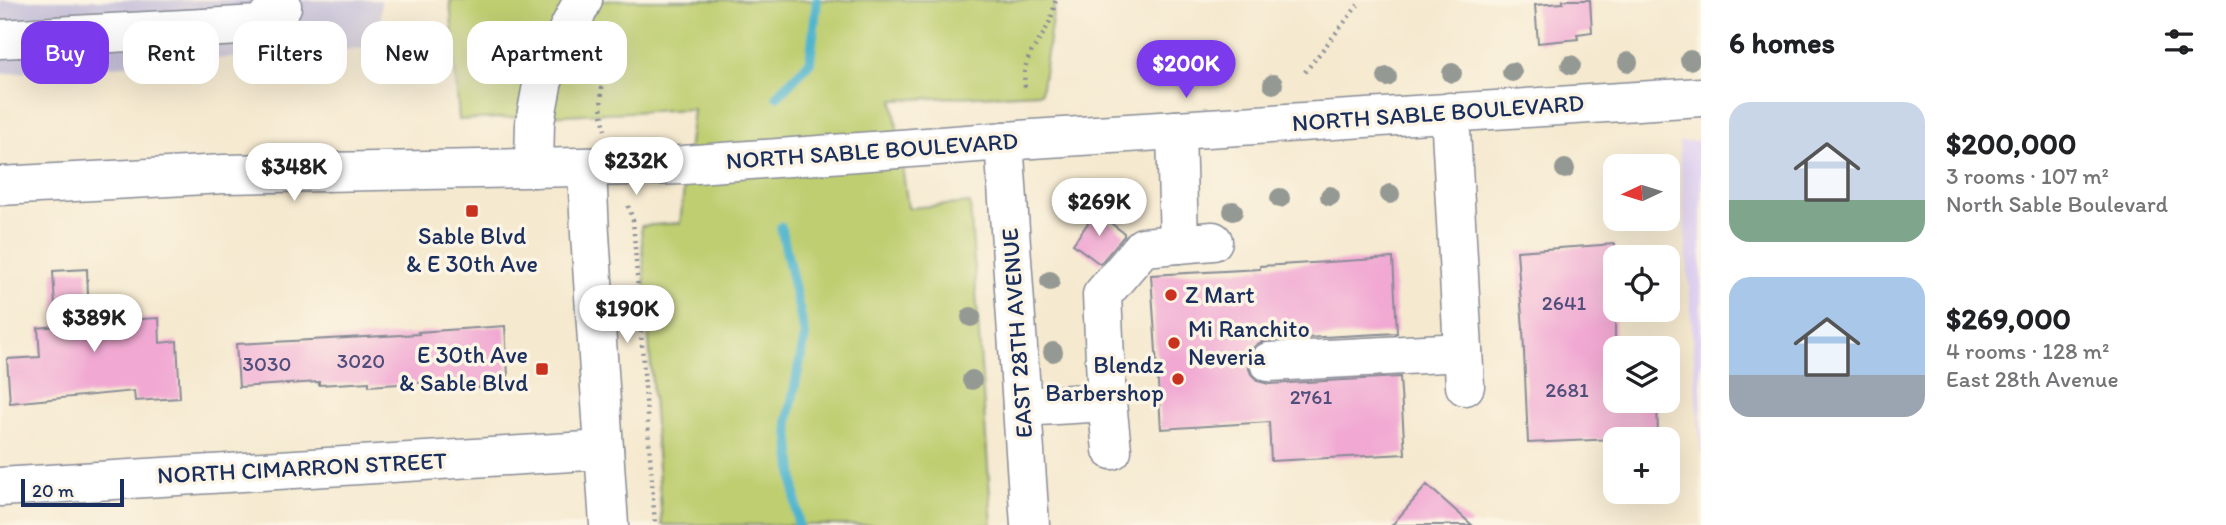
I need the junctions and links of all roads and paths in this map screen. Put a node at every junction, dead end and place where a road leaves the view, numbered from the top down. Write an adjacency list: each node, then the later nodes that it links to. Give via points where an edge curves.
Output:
1 (281, 0): 5 (street, via 282,6 259,24)
2 (583, 0): 14 (street, via 543,80 535,122)
3 (1056, 0): 8 (path, via 1049,23 1029,54 1023,73)
4 (1359, 5): 6 (path)
5 (0, 39)
6 (1305, 72)
7 (602, 84): 10 (path)
8 (1025, 87)
9 (1701, 97): 11 (street, NORTH SABLE BOULEVARD)
10 (601, 107)
11 (1450, 112): 12 (street, NORTH SABLE BOULEVARD); 18 (street, via 1464,369)
12 (1175, 130): 13 (street, NORTH SABLE BOULEVARD); 19 (street, via 1196,242 1143,247 1102,296)
13 (1004, 141): 15 (street, NORTH SABLE BOULEVARD); 20 (street, EAST 28TH AVENUE)
14 (534, 168): 15 (street, NORTH SABLE BOULEVARD); 16 (street, NORTH SABLE BOULEVARD, via 224,174)
15 (587, 168): 21 (street)
16 (0, 186)
17 (630, 212): 25 (path)
18 (1269, 362)
19 (1107, 402): 20 (street); 22 (street)
20 (1022, 407): 26 (street, EAST 28TH AVENUE)
21 (604, 450): 23 (street, NORTH CIMARRON STREET); 24 (street)
22 (1112, 450)
23 (0, 487)
24 (609, 525)
25 (655, 525)
26 (1030, 525)

